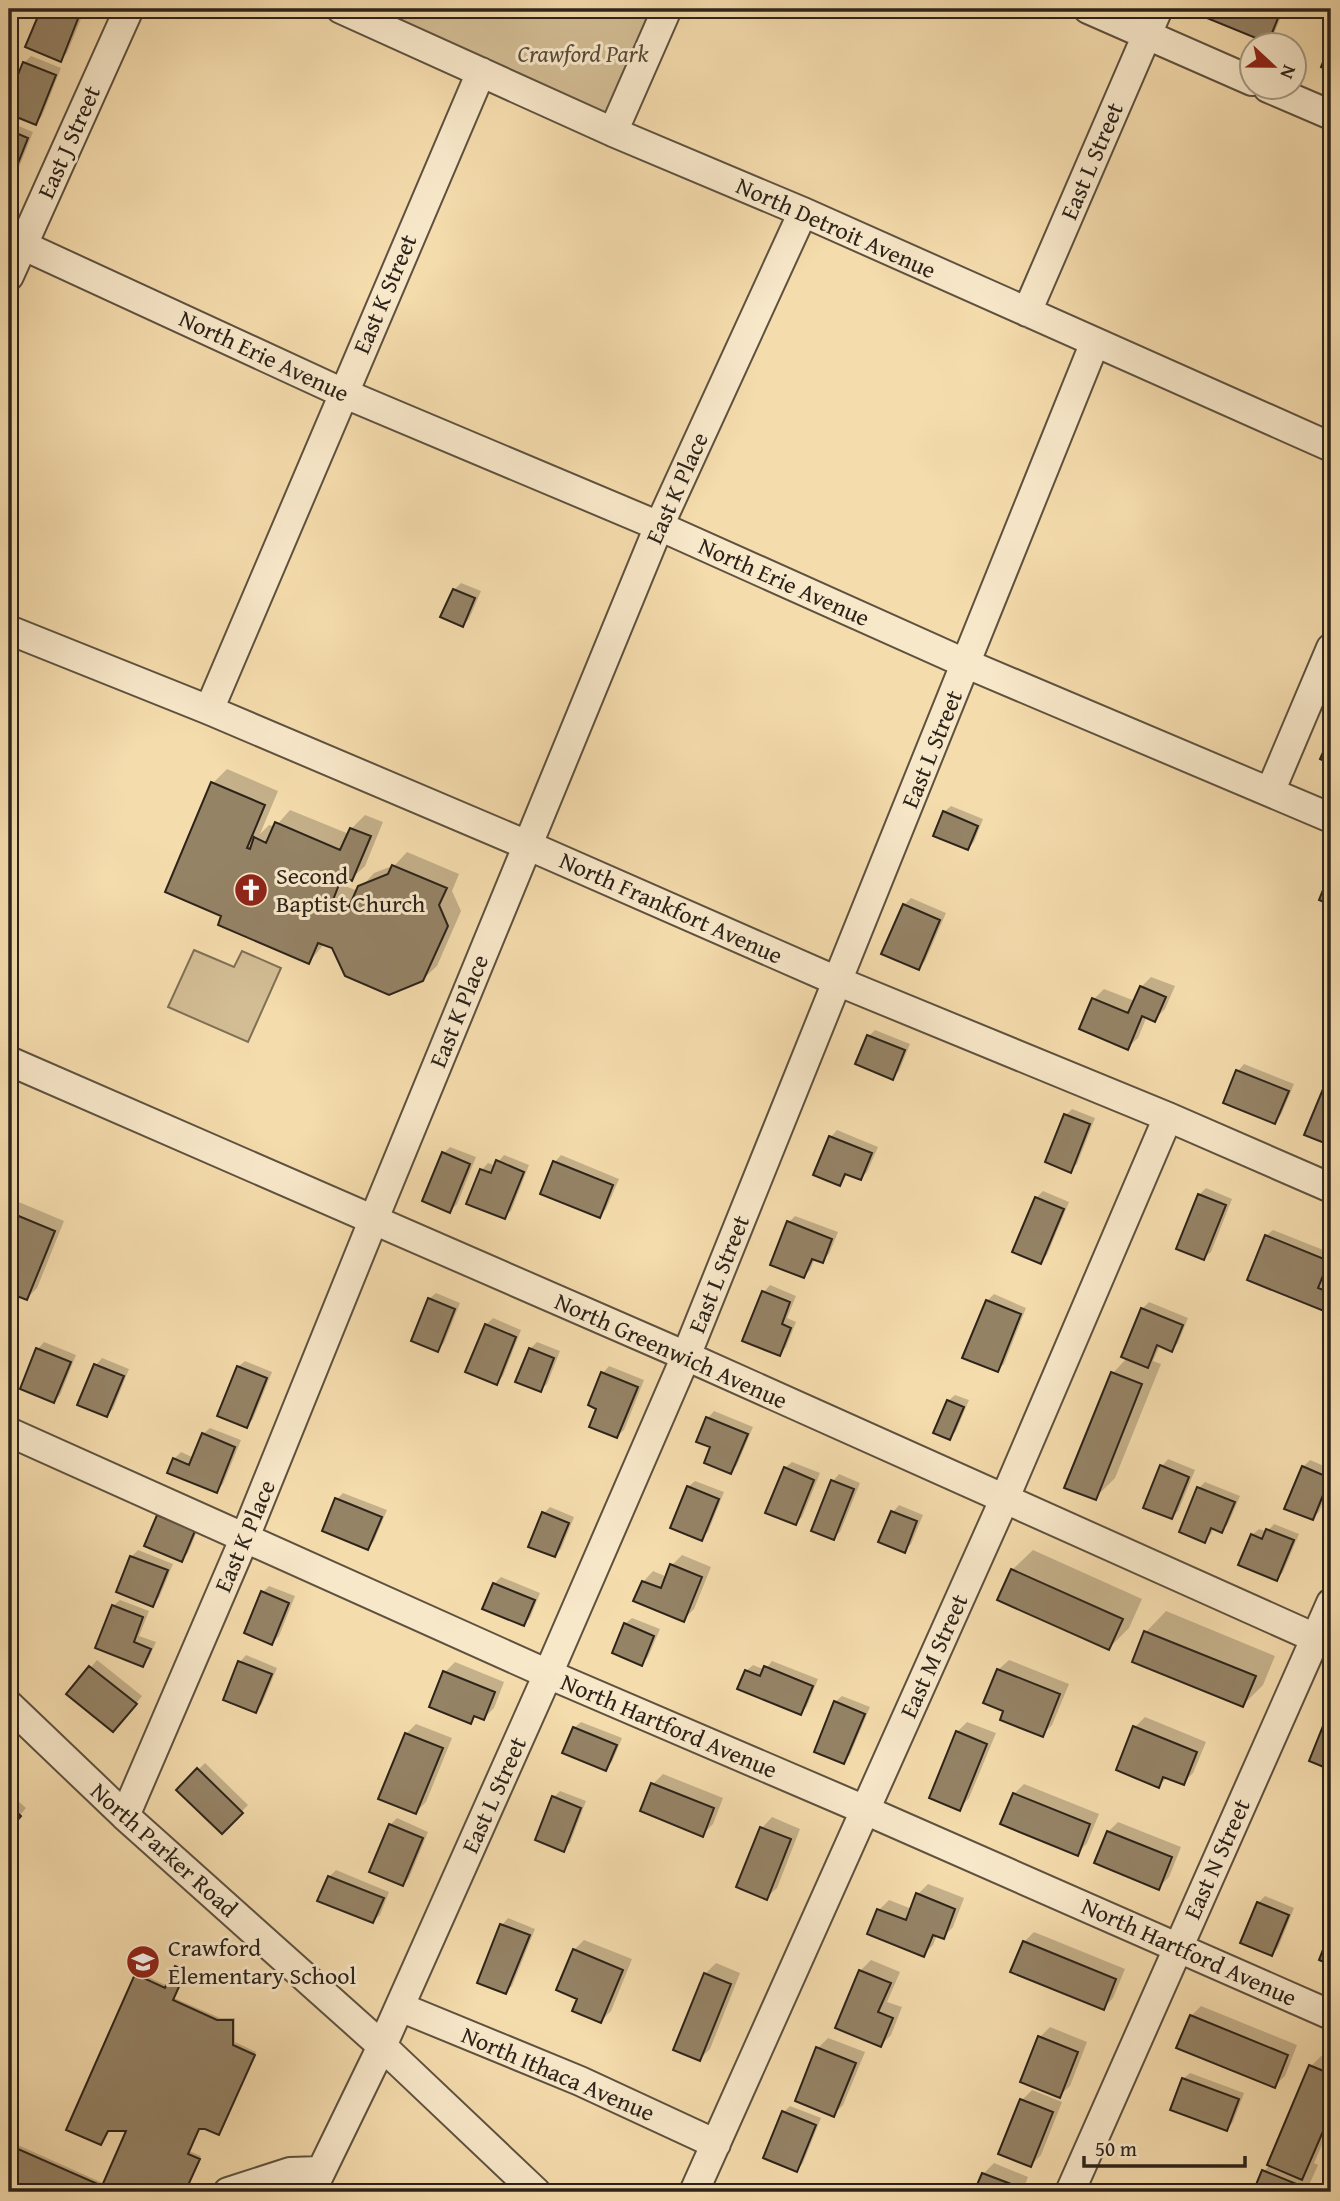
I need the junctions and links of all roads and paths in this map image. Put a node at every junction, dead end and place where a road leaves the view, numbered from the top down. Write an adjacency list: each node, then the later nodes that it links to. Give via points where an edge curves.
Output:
1 (129, 9): 13 (street, East J Street)
2 (341, 9): 7 (street, North Detroit Avenue)
3 (667, 9): 11 (street)
4 (1088, 9): 6 (street)
5 (1158, 9): 6 (street, East L Street)
6 (1147, 35): 8 (street); 15 (street, East L Street)
7 (481, 72): 11 (street, North Detroit Avenue); 17 (street, East K Street)
8 (1238, 75)
9 (1301, 102): 10 (street)
10 (1331, 115)
11 (613, 132): 12 (street, North Detroit Avenue)
12 (803, 212): 15 (street, North Detroit Avenue); 19 (street, East K Place)
13 (15, 242): 14 (street, East J Street); 17 (street, North Erie Avenue)
14 (9, 276)
15 (1027, 312): 16 (street, North Detroit Avenue)
16 (1096, 342): 18 (street, North Detroit Avenue); 22 (street, East L Street)
17 (343, 393): 19 (street, North Erie Avenue); 23 (street, East K Street)
18 (1331, 447)
19 (659, 526): 22 (street, North Erie Avenue); 26 (street, East K Place)
20 (9, 630): 23 (street, North Frankfort Avenue)
21 (1331, 648): 24 (street)
22 (967, 664): 24 (street, North Erie Avenue); 27 (street, East L Street)
23 (209, 710): 26 (street, North Frankfort Avenue)
24 (1270, 792): 25 (street, North Erie Avenue)
25 (1331, 818)
26 (527, 845): 27 (street, North Frankfort Avenue); 31 (street, East K Place)
27 (837, 981): 29 (street, North Frankfort Avenue); 32 (street, East L Street)
28 (9, 1061): 31 (street, North Greenwich Avenue)
29 (1167, 1117): 30 (street, North Frankfort Avenue); 34 (street, East M Street)
30 (1331, 1188)
31 (373, 1221): 32 (street, North Greenwich Avenue); 35 (street, East K Place)
32 (686, 1356): 34 (street, North Greenwich Avenue); 38 (street, East L Street)
33 (9, 1432): 35 (street, North Hartford Avenue)
34 (1004, 1500): 37 (street, North Greenwich Avenue); 40 (street, East M Street)
35 (246, 1537): 38 (street, North Hartford Avenue); 41 (street, East K Place)
36 (1331, 1603): 37 (street, East N Street)
37 (1323, 1642): 42 (street, East N Street)
38 (548, 1674): 40 (street, North Hartford Avenue); 43 (street, East L Street)
39 (9, 1705): 41 (street, North Parker Road)
40 (865, 1810): 42 (street, North Hartford Avenue); 46 (street, East M Street)
41 (125, 1815): 45 (street, North Parker Road)
42 (1177, 1946): 44 (street, North Hartford Avenue); 51 (street, East N Street)
43 (400, 2007): 45 (street, East L Street); 46 (street, North Ithaca Avenue, via 580,2081)
44 (1331, 2015)
45 (382, 2046): 47 (street, East L Street); 49 (street, North Parker Road)
46 (716, 2144): 50 (street, East M Street)
47 (316, 2181): 48 (street, via 290,2172)
48 (228, 2192)
49 (536, 2192)
50 (694, 2192)
51 (1070, 2192)

